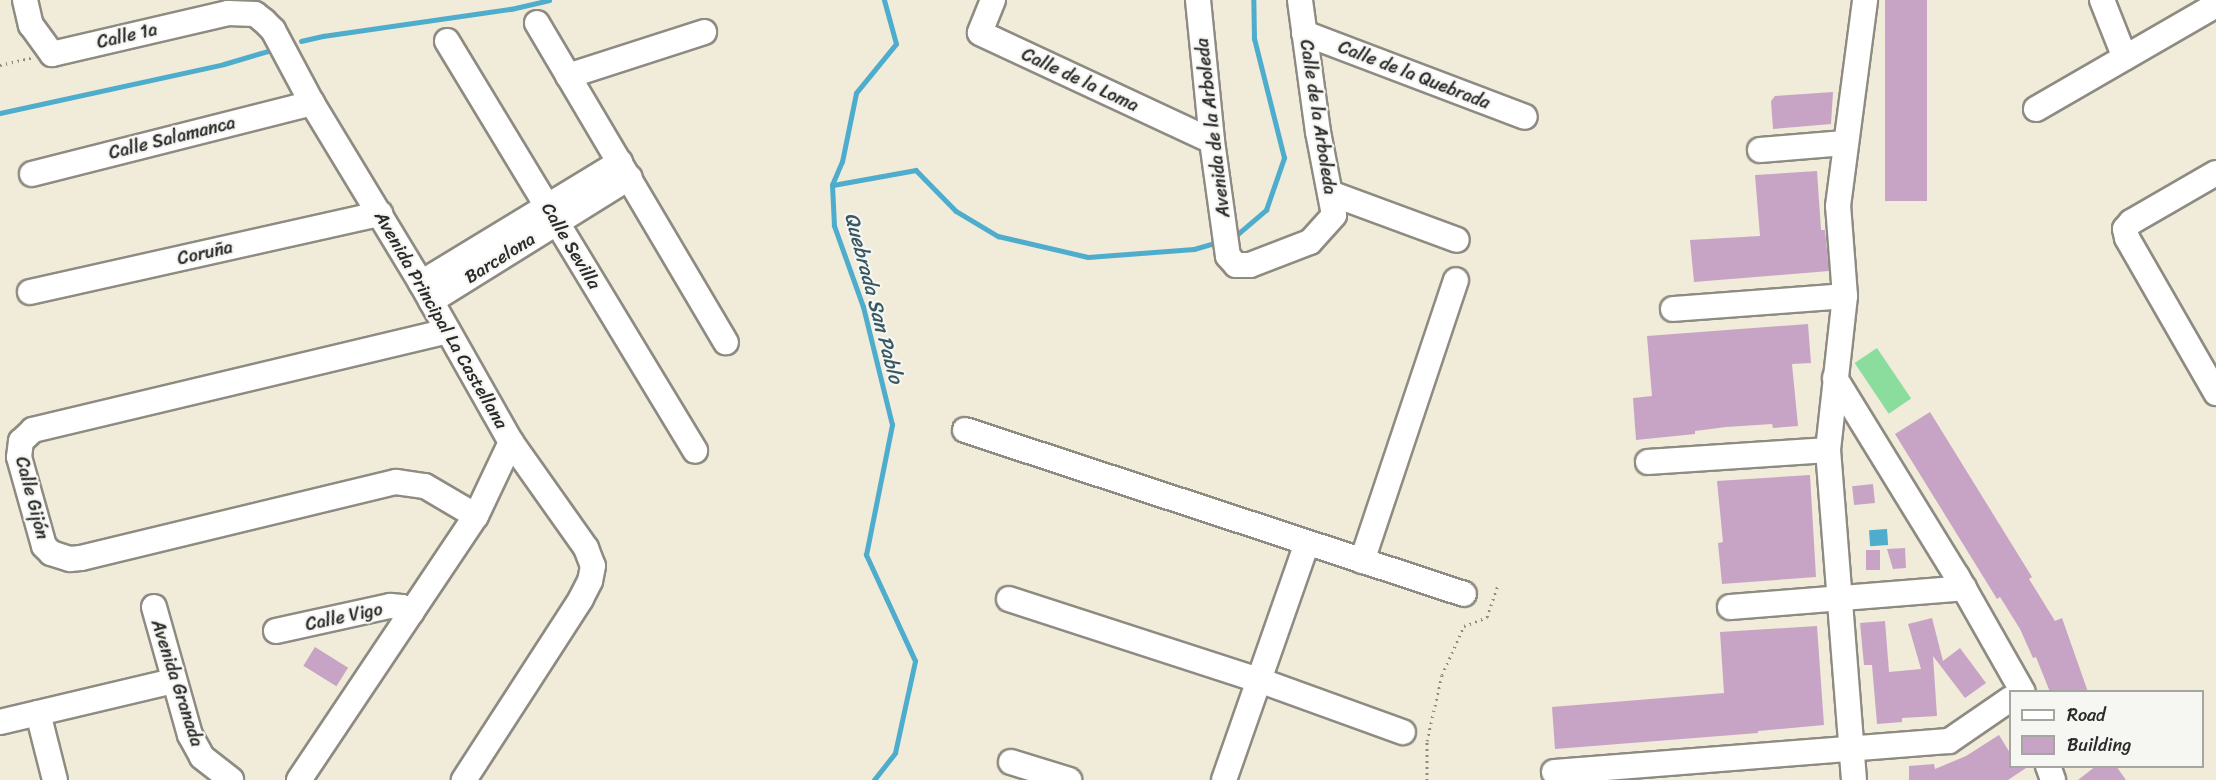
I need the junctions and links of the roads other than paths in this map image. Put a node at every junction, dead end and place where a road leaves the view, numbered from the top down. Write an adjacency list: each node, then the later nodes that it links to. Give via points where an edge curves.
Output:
1 (25, 0): 8 (street, Calle 1a, via 31,25 51,54 228,12)
2 (993, 0): 18 (street, Calle de la Loma, via 980,33)
3 (1198, 0): 18 (street, Avenida de la Arboleda)
4 (1300, 0): 11 (street, Calle de la Arboleda)
5 (1865, 0): 19 (street)
6 (2102, 0): 13 (street)
7 (2216, 5): 13 (street)
8 (255, 14): 15 (street, Avenida Principal La Castellana, via 273,30)
9 (537, 23): 14 (street)
10 (704, 32): 14 (street)
11 (1304, 33): 17 (street, Calle de la Quebrada); 24 (street, Calle de la Arboleda)
12 (447, 41): 26 (street, Calle Sevilla)
13 (2126, 57): 16 (street)
14 (568, 76): 21 (street)
15 (312, 103): 23 (street, Calle Salamanca); 25 (street, Avenida Principal La Castellana)
16 (2036, 109)
17 (1525, 117)
18 (1212, 141): 28 (street, Avenida de la Arboleda)
19 (1845, 143): 20 (street); 32 (street, via 1838,206)
20 (1760, 150)
21 (625, 170): 26 (street, Barcelona); 35 (street)
22 (2216, 173): 37 (street, via 2130,222 2125,229)
23 (32, 174)
24 (1330, 193): 27 (street); 28 (street, Calle de la Arboleda, via 1334,215 1311,242 1250,265 1236,265)
25 (380, 214): 30 (street, Coruña); 31 (street, Avenida Principal La Castellana)
26 (552, 215): 31 (street, Barcelona); 41 (street, Calle Sevilla)
27 (1457, 240)
28 (1228, 256)
29 (1456, 280): 45 (street)
30 (30, 292)
31 (426, 292): 34 (street, Avenida Principal La Castellana)
32 (1845, 296): 33 (street); 36 (street)
33 (1673, 309)
34 (448, 331): 39 (street, Avenida Principal La Castellana); 43 (street, Calle Gijón, via 33,430 21,441 19,457 44,546 69,559 396,482 425,486)
35 (726, 342)
36 (1835, 378): 40 (street); 46 (street)
37 (2216, 393)
38 (965, 430): 44 (street)
39 (511, 442): 43 (street, Avenida Principal La Castellana); 67 (street, via 586,548 593,566 581,599)
40 (1828, 450): 42 (street); 48 (street)
41 (694, 452)
42 (1648, 462)
43 (476, 516): 52 (street, Avenida Principal La Castellana)
44 (1307, 543): 45 (street); 54 (street)
45 (1362, 561): 47 (street)
46 (1964, 588): 48 (street); 56 (street)
47 (1464, 594)
48 (1840, 599): 51 (street); 61 (street)
49 (1009, 600): 54 (street)
50 (154, 607): 55 (street, Avenida Granada)
51 (1730, 607)
52 (412, 612): 53 (street, Calle Vigo, via 390,606); 66 (street, Avenida Principal La Castellana)
53 (276, 631)
54 (1259, 680): 60 (street); 69 (street)
55 (174, 681): 58 (street); 65 (street, Avenida Granada, via 190,735 202,757)
56 (2021, 690)
57 (2009, 700): 61 (street, via 1949,741)
58 (38, 713): 59 (street); 64 (street)
59 (0, 722)
60 (1403, 732)
61 (1852, 750): 63 (street); 70 (street)
62 (1011, 762): 68 (street)
63 (1554, 772)
64 (55, 780)
65 (231, 780)
66 (299, 780)
67 (464, 780)
68 (1069, 780)
69 (1224, 780)
70 (1854, 780)

